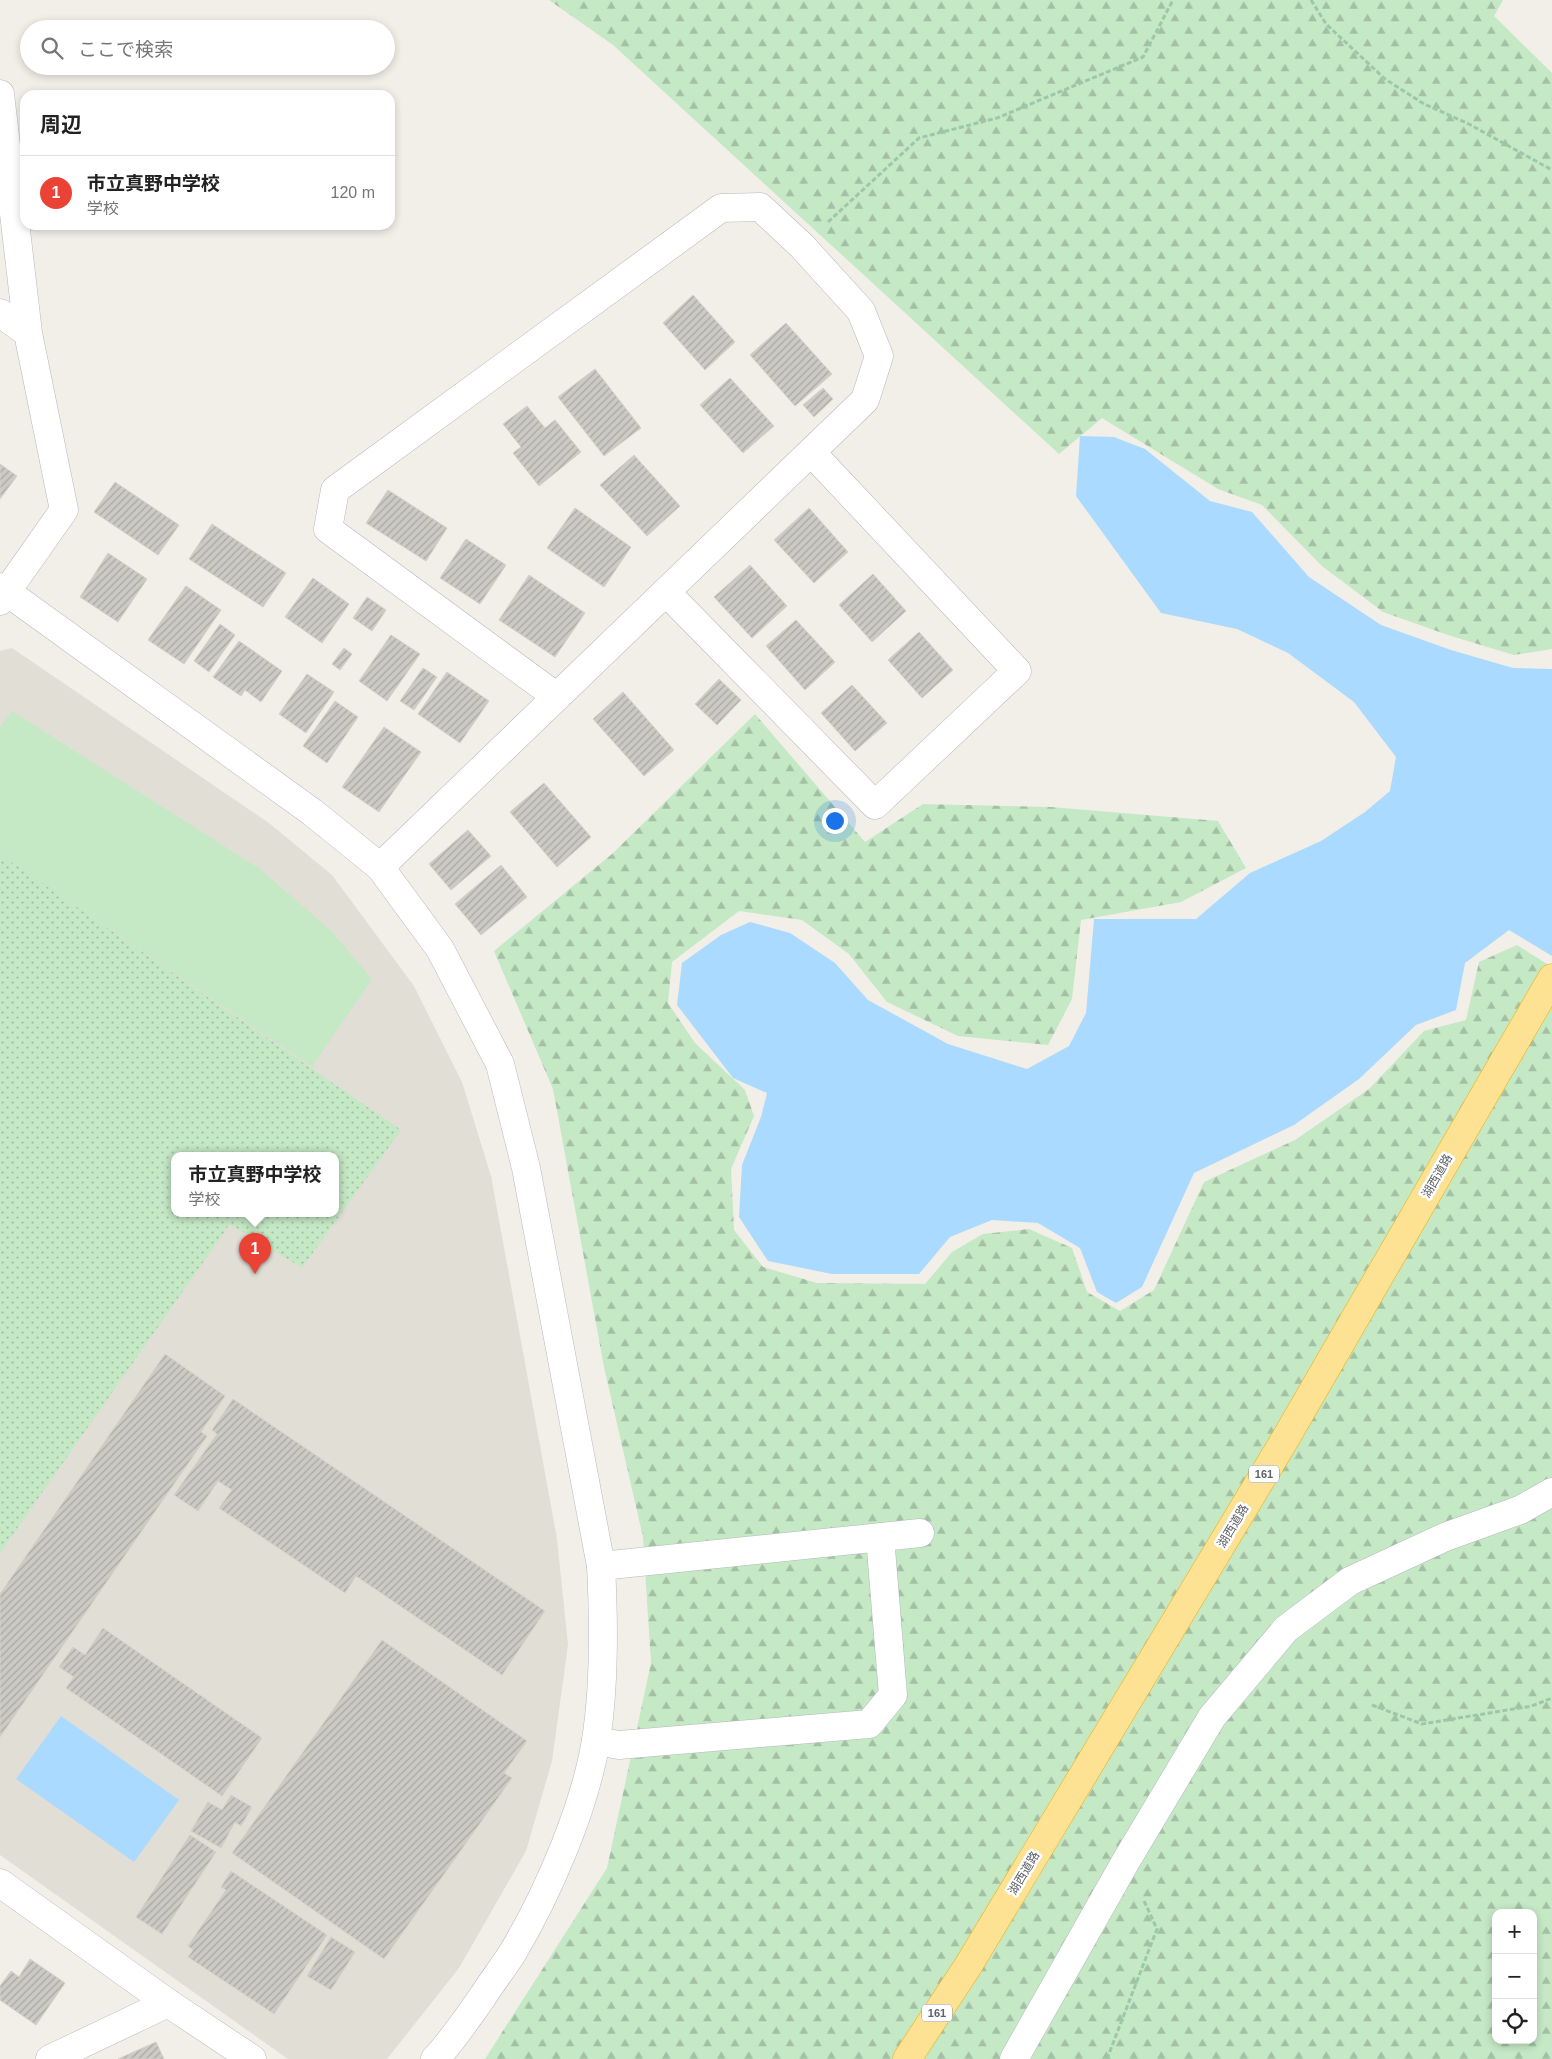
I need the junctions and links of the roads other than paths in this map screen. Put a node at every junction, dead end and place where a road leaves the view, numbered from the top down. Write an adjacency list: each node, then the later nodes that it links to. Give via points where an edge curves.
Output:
1 (0, 94): 3 (street)
2 (0, 313): 3 (street)
3 (28, 333): 6 (street, via 64,510)
4 (811, 452): 5 (street); 5 (street, via 1017,671 875,805); 7 (street, via 865,400 879,356 860,310 802,246 760,207 721,208 335,490 328,529)
5 (666, 592): 7 (street)
6 (2, 594): 8 (street, via 312,812)
7 (556, 697): 8 (street)
8 (380, 867): 13 (street, via 440,949 500,1064 526,1168)
9 (1552, 978): 16 (highway, 湖西道路 / 161, via 1284,1441)
10 (1552, 1492): 23 (street, via 1520,1510 1446,1537 1350,1581 1286,1629 1212,1717)
11 (920, 1533): 12 (street)
12 (880, 1537): 13 (street); 14 (street, via 893,1695 869,1724 619,1745)
13 (600, 1566): 14 (street, via 603,1612)
14 (596, 1740): 20 (street, via 581,1800 548,1884 513,1951 450,2043)
15 (0, 1883): 17 (street)
16 (968, 1966): 21 (highway, 湖西道路 / 161); 22 (highway, 湖西道路 / 161)
17 (168, 2003): 18 (street); 19 (street)
18 (50, 2059)
19 (252, 2059)
20 (435, 2059)
21 (907, 2059)
22 (917, 2059)
23 (1014, 2059)

